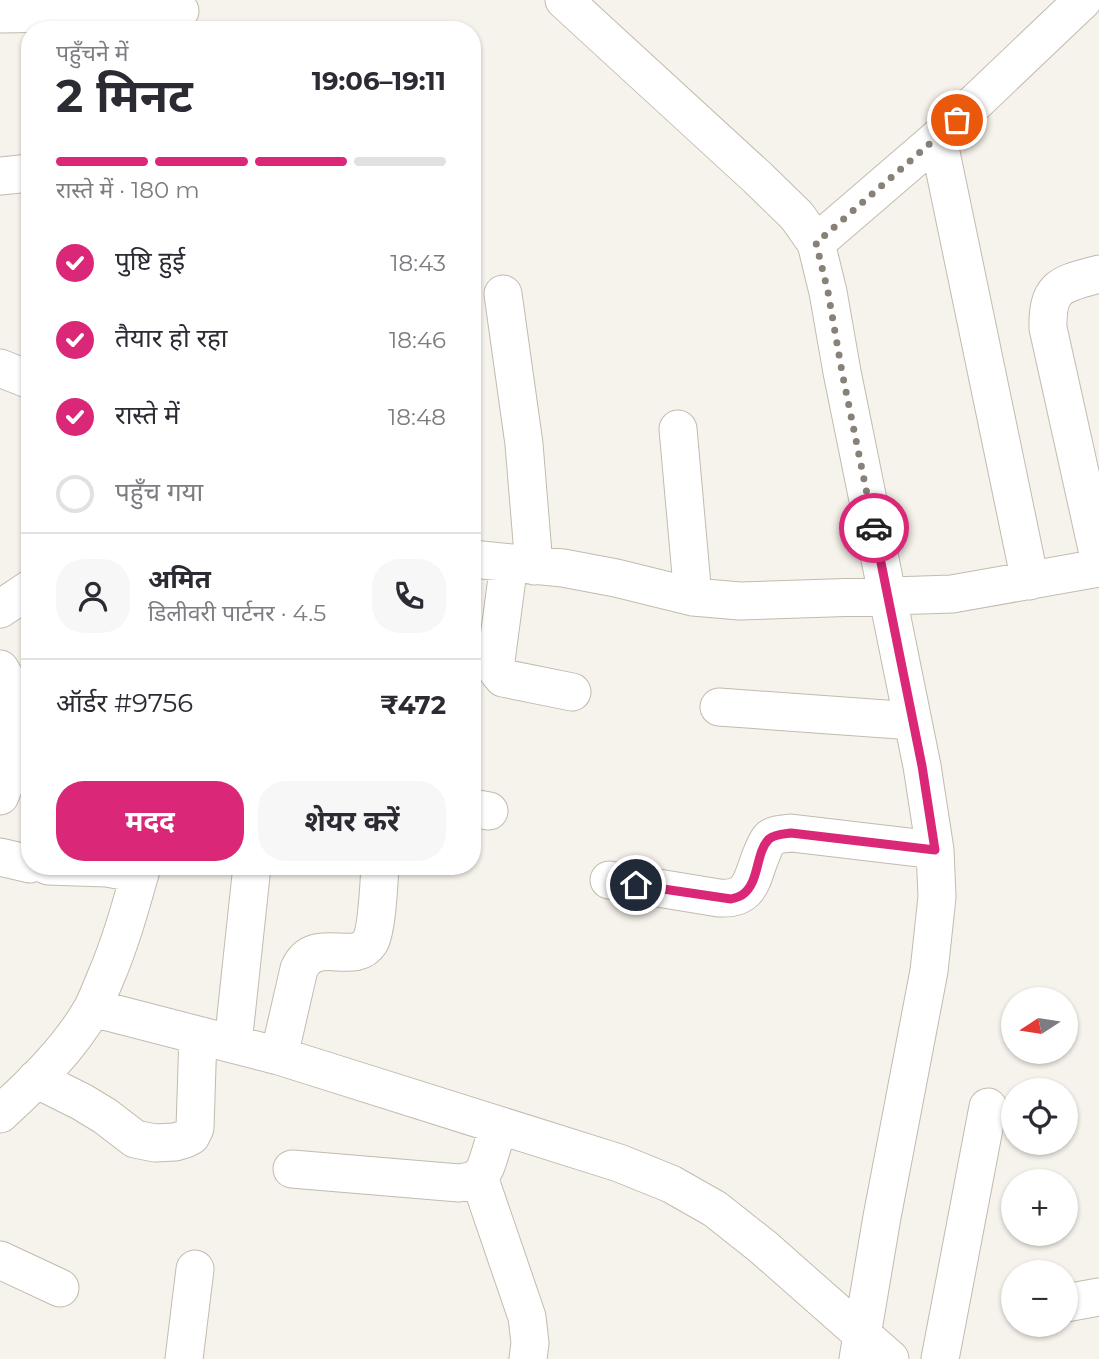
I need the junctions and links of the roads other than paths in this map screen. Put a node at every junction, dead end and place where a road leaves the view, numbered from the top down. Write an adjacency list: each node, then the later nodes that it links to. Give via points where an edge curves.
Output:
1 (564, 0): 8 (street, via 758,178 797,216)
2 (1083, 0): 5 (street)
3 (180, 11): 4 (street)
4 (0, 14)
5 (938, 138): 8 (street); 16 (street)
6 (21, 174): 7 (street)
7 (0, 176)
8 (816, 243): 18 (street)
9 (1099, 274): 12 (street, via 1062,286 1047,309)
10 (503, 294): 14 (street, via 524,444)
11 (678, 429): 19 (street)
12 (1099, 558)
13 (481, 560): 14 (street)
14 (522, 564): 19 (street, via 616,578); 22 (street, via 496,662 498,672 503,678)
15 (1099, 568): 16 (street)
16 (1030, 581): 18 (street, via 952,594)
17 (21, 595): 20 (street)
18 (888, 595): 19 (street, via 740,601); 24 (street)
19 (693, 597)
20 (0, 609)
21 (0, 669): 25 (street, via 16,710 18,743)
22 (572, 692)
23 (719, 707): 24 (street)
24 (913, 721): 26 (street)
25 (0, 796)
26 (935, 850): 32 (street, via 778,834 763,850 750,886 731,899); 48 (street, via 937,897 929,971)
27 (0, 857): 28 (street)
28 (21, 862)
29 (140, 875): 33 (street)
30 (250, 875): 35 (street)
31 (379, 875): 36 (street, via 368,945 359,950 321,951 303,960)
32 (609, 880)
33 (93, 1008): 34 (street); 37 (street)
34 (198, 1035): 35 (street); 37 (street, via 195,1128 185,1139 155,1143 135,1139 82,1102)
35 (233, 1044): 36 (street)
36 (279, 1056): 40 (street)
37 (36, 1079): 39 (street)
38 (988, 1107): 52 (street)
39 (0, 1114)
40 (498, 1125): 42 (street); 48 (street, via 619,1163 671,1184 715,1209 763,1247)
41 (292, 1169): 42 (street, via 459,1182)
42 (479, 1177): 50 (street, via 527,1317)
43 (0, 1260): 45 (street)
44 (195, 1269): 49 (street)
45 (60, 1288)
46 (1099, 1297): 47 (street)
47 (1078, 1301)
48 (860, 1347): 51 (street)
49 (184, 1359)
50 (528, 1359)
51 (890, 1359)
52 (940, 1359)

